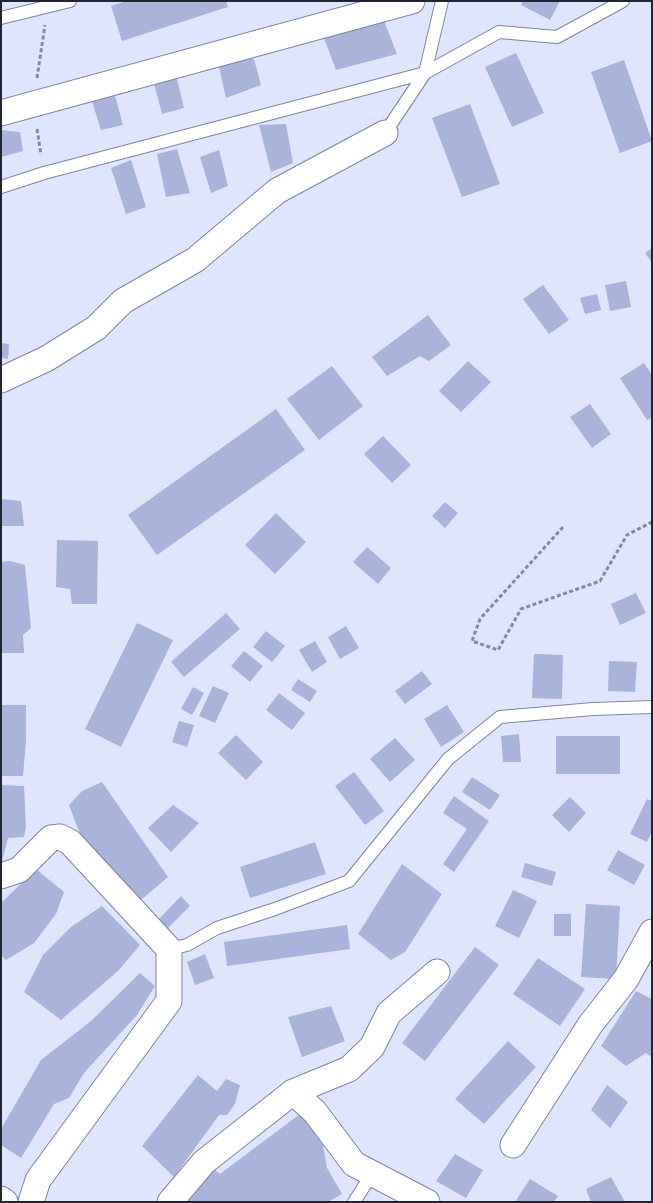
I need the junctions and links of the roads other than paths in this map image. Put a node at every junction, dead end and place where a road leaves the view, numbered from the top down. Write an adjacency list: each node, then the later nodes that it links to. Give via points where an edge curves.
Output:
1 (70, 1): 5 (lane)
2 (412, 1): 7 (street)
3 (442, 1): 6 (lane)
4 (623, 1): 6 (lane, via 557,37 499,32)
5 (1, 18)
6 (425, 73): 8 (lane); 9 (lane)
7 (1, 113)
8 (385, 133): 10 (street, via 276,191 196,260 123,301 96,328 46,359)
9 (1, 187)
10 (1, 380)
11 (652, 707): 14 (lane, via 500,717 448,759 349,880 216,928 187,944)
12 (1, 876): 14 (street, via 19,870 51,838 60,837 70,842)
13 (652, 932): 17 (street, via 626,978 590,1025)
14 (169, 949): 21 (street, via 169,1001 38,1180)
15 (437, 972): 16 (street, via 389,1013 372,1047 349,1069)
16 (293, 1092): 18 (street, via 315,1112 354,1164); 22 (street, via 204,1162)
17 (513, 1144)
18 (372, 1174): 23 (lane); 24 (street)
19 (1, 1198): 20 (street)
20 (5, 1202)
21 (31, 1202)
22 (170, 1202)
23 (354, 1202)
24 (427, 1202)

